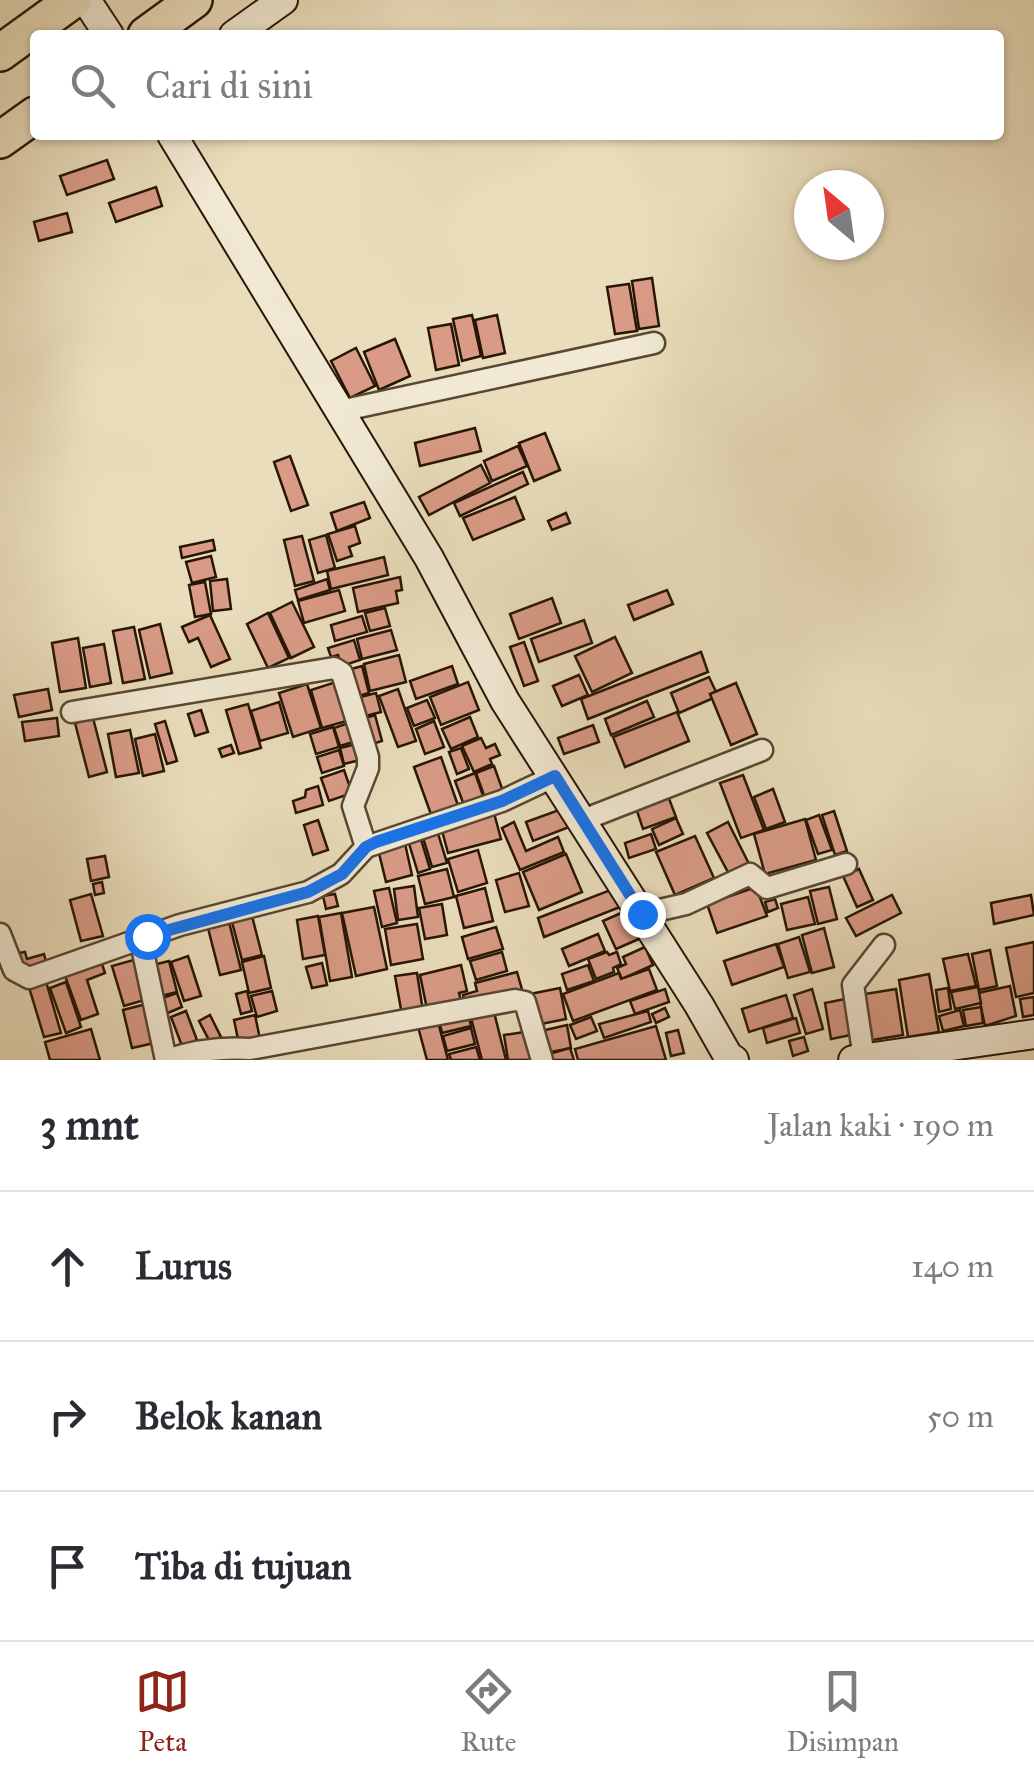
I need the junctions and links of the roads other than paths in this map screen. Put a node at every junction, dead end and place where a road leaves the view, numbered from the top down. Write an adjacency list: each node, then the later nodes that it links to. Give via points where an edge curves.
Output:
1 (73, 0): 5 (highway)
2 (86, 0): 6 (main road)
3 (194, 0): 7 (highway)
4 (283, 0): 8 (main road)
5 (32, 30)
6 (106, 30)
7 (153, 30)
8 (241, 30)
9 (30, 31): 10 (highway)
10 (0, 53)
11 (30, 118): 12 (highway)
12 (0, 140)
13 (175, 140): 15 (main road)
14 (654, 343): 15 (street)
15 (340, 411): 18 (main road, via 505,701)
16 (72, 712): 20 (street, via 334,668 342,673 368,756 352,806)
17 (762, 750): 19 (street)
18 (555, 776): 19 (main road); 20 (street)
19 (583, 820): 22 (main road)
20 (366, 847): 24 (street, via 342,874 308,892)
21 (846, 864): 22 (street, via 767,888 750,874 686,904)
22 (642, 914): 27 (main road)
23 (0, 934): 24 (street, via 14,970 29,978)
24 (140, 938): 29 (street)
25 (884, 945): 28 (street, via 854,985)
26 (1034, 1034): 28 (main road)
27 (729, 1059)
28 (858, 1059)
29 (166, 1060): 30 (street, via 515,1000 525,1002)
30 (542, 1060)

